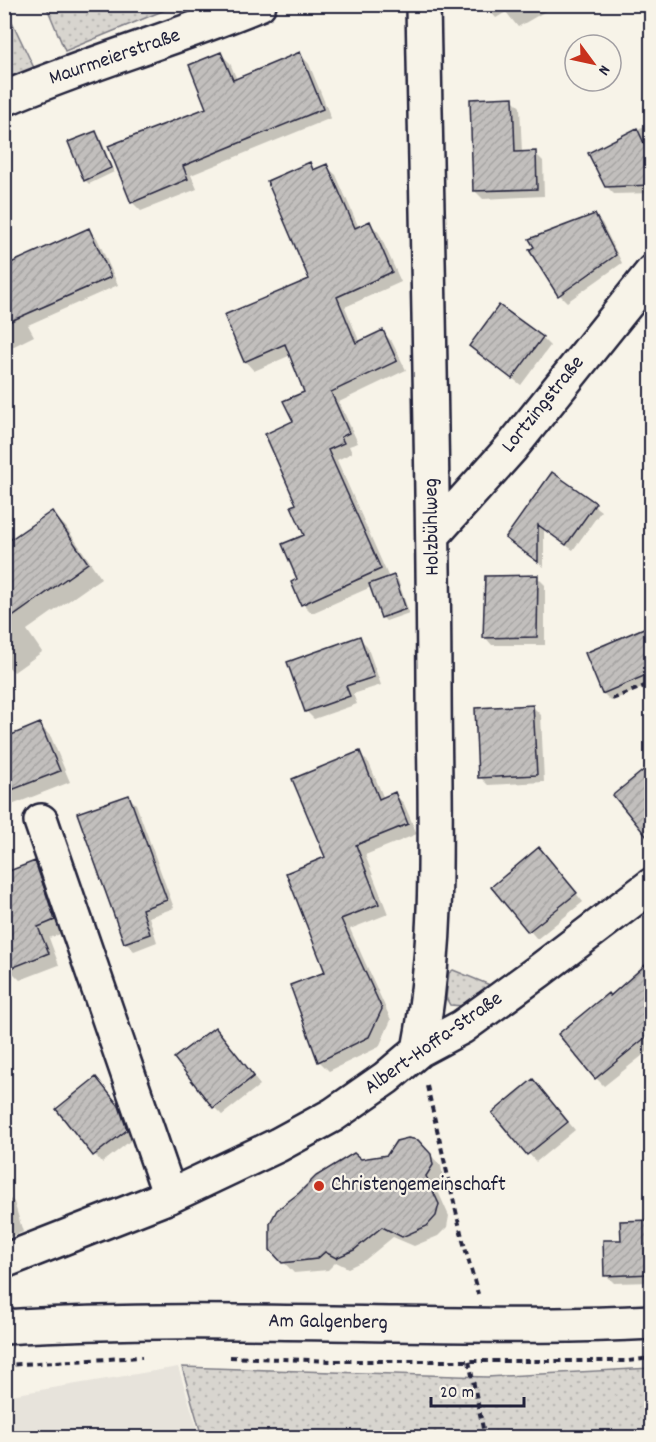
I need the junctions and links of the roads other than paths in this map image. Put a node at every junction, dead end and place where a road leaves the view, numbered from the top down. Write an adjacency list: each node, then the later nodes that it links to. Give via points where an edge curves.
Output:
1 (259, 4): 3 (street, Maurmeierstraße)
2 (423, 4): 5 (street, Holzbühlweg)
3 (4, 99)
4 (651, 272): 5 (street, Lortzingstraße, via 512,447)
5 (433, 535): 8 (street, Holzbühlweg, via 433,952)
6 (41, 821): 9 (street)
7 (651, 885): 8 (street, Albert-Hoffa-Straße, via 471,1020)
8 (419, 1050): 9 (street, Albert-Hoffa-Straße, via 333,1115)
9 (170, 1196): 10 (street, Albert-Hoffa-Straße)
10 (4, 1260)
11 (651, 1322): 12 (street, Am Galgenberg, via 487,1326 237,1321)
12 (17, 1326)

